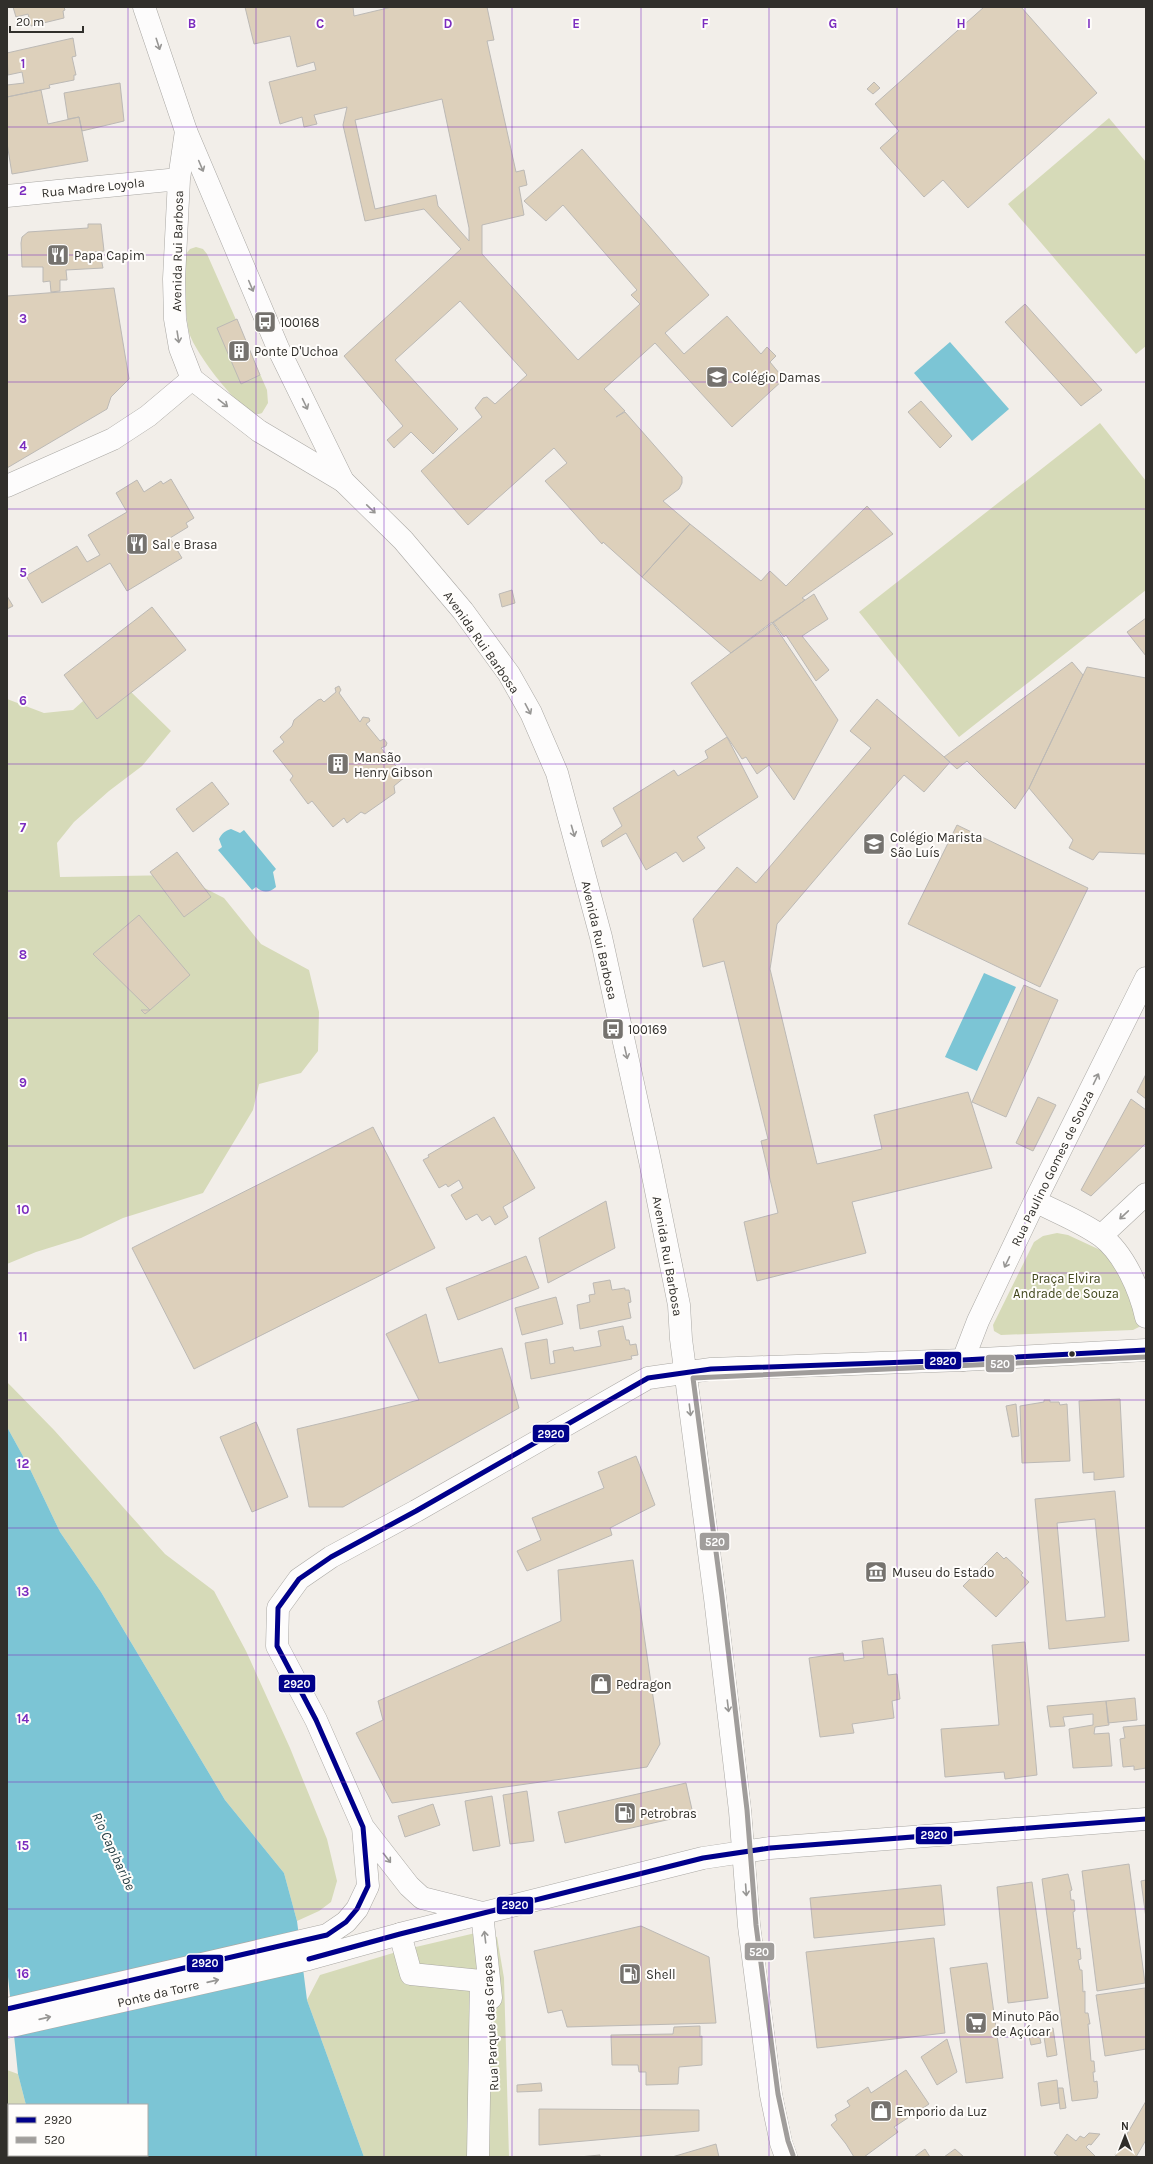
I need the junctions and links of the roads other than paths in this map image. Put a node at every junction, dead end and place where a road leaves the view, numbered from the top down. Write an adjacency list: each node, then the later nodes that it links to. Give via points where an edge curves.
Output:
1 (144, 7): 2 (main road, Avenida Rui Barbosa, one-way to 2)
2 (186, 131): 3 (main road, Avenida Rui Barbosa); 6 (main road, Avenida Rui Barbosa, one-way to 6, via 278,348)
3 (179, 179): 4 (main road, Rua Madre Loyola); 5 (main road, Avenida Rui Barbosa, one-way to 5, via 174,279 175,319 180,348)
4 (7, 196)
5 (192, 379): 6 (main road, Avenida Rui Barbosa, one-way to 6, via 259,431); 7 (main road, via 148,416 113,439)
6 (343, 482): 15 (main road, Avenida Rui Barbosa, one-way to 15, via 403,540 463,612 509,674 531,713 557,773 601,937 650,1161 679,1305)
7 (7, 486)
8 (1146, 978): 10 (main road, Rua Paulino Gomes de Souza, one-way to 8)
9 (1146, 1194): 11 (main road, one-way to 11)
10 (1036, 1201): 11 (main road); 14 (main road, Rua Paulino Gomes de Souza, one-way to 14, via 978,1321)
11 (1101, 1236): 12 (main road, via 1133,1278)
12 (1146, 1317)
13 (1146, 1350): 14 (main road)
14 (963, 1360): 15 (main road)
15 (685, 1372): 17 (main road, via 648,1378 416,1511 330,1557 299,1579 278,1608 277,1646 316,1720); 18 (main road, Avenida Rui Barbosa, one-way to 18, via 715,1598)
16 (1146, 1819): 18 (main road)
17 (362, 1827): 19 (main road, one-way to 19, via 409,1886 422,1898); 21 (main road, via 368,1886 357,1909 346,1922)
18 (743, 1851): 19 (main road, via 703,1858); 26 (main road, Avenida Rui Barbosa, one-way to 26, via 749,1926 772,2095)
19 (482, 1914): 20 (main road); 25 (main road, Rua Parque das Graças, one-way to 19, via 495,2062 491,1987)
20 (400, 1934): 21 (main road); 24 (main road, via 411,1974 481,1981)
21 (307, 1950): 22 (main road, Ponte da Torre); 23 (main road, Ponte da Torre, one-way to 21)
22 (7, 2009)
23 (7, 2027)
24 (478, 2157)
25 (492, 2157)
26 (786, 2157)

